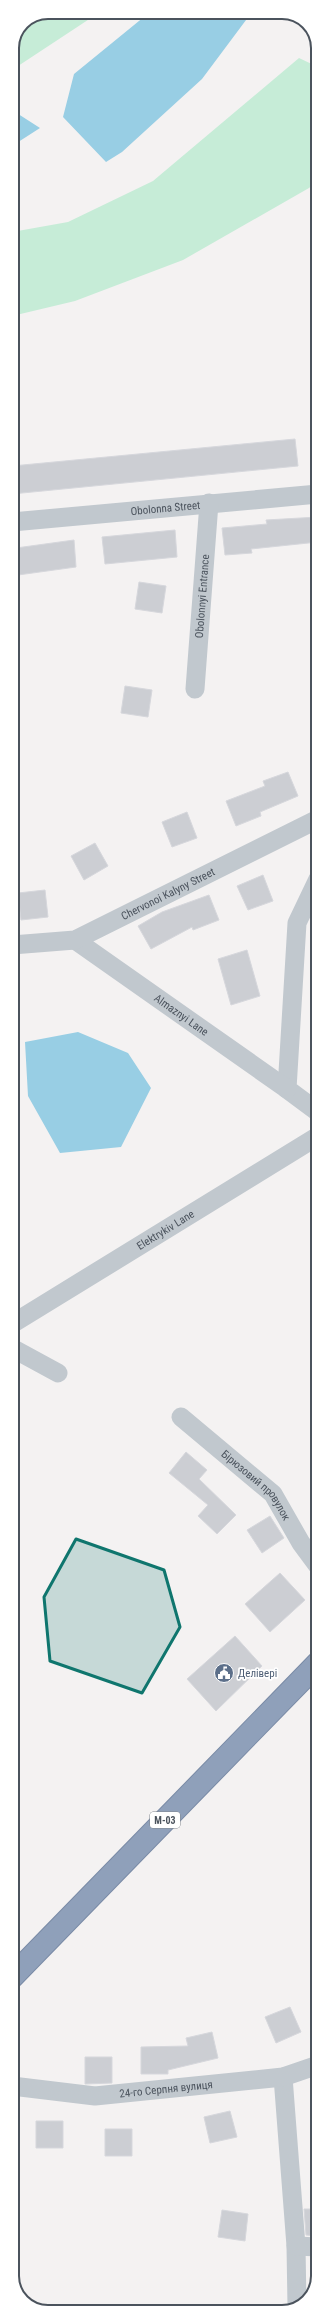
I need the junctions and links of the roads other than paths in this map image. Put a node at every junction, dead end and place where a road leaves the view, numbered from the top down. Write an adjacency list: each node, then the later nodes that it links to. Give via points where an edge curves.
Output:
1 (311, 495): 2 (street, Obolonna Street)
2 (209, 503): 3 (street, Obolonna Street); 4 (street, Obolonnyi Entrance)
3 (19, 521)
4 (195, 689)
5 (311, 822): 7 (street, Chervonoi Kalyny Street)
6 (311, 894): 9 (street, via 297,923)
7 (75, 940): 8 (street, Chervonoi Kalyny Street); 9 (street, Almaznyi Lane)
8 (19, 944)
9 (287, 1089): 10 (street, Almaznyi Lane)
10 (311, 1107)
11 (311, 1140): 12 (street, Elektrykiv Lane)
12 (19, 1320)
13 (19, 1352): 14 (street)
14 (58, 1372)
15 (181, 1417): 16 (street, Бірюзовий провулок, via 273,1494)
16 (311, 1557)
17 (311, 1670): 18 (highway, М-03)
18 (19, 1970)
19 (311, 2067): 20 (street, 24-го Серпня вулиця)
20 (283, 2077): 21 (street, 24-го Серпня вулиця, via 95,2096); 22 (street)
21 (19, 2087)
22 (296, 2246): 23 (street); 24 (street)
23 (311, 2247)
24 (298, 2300)

